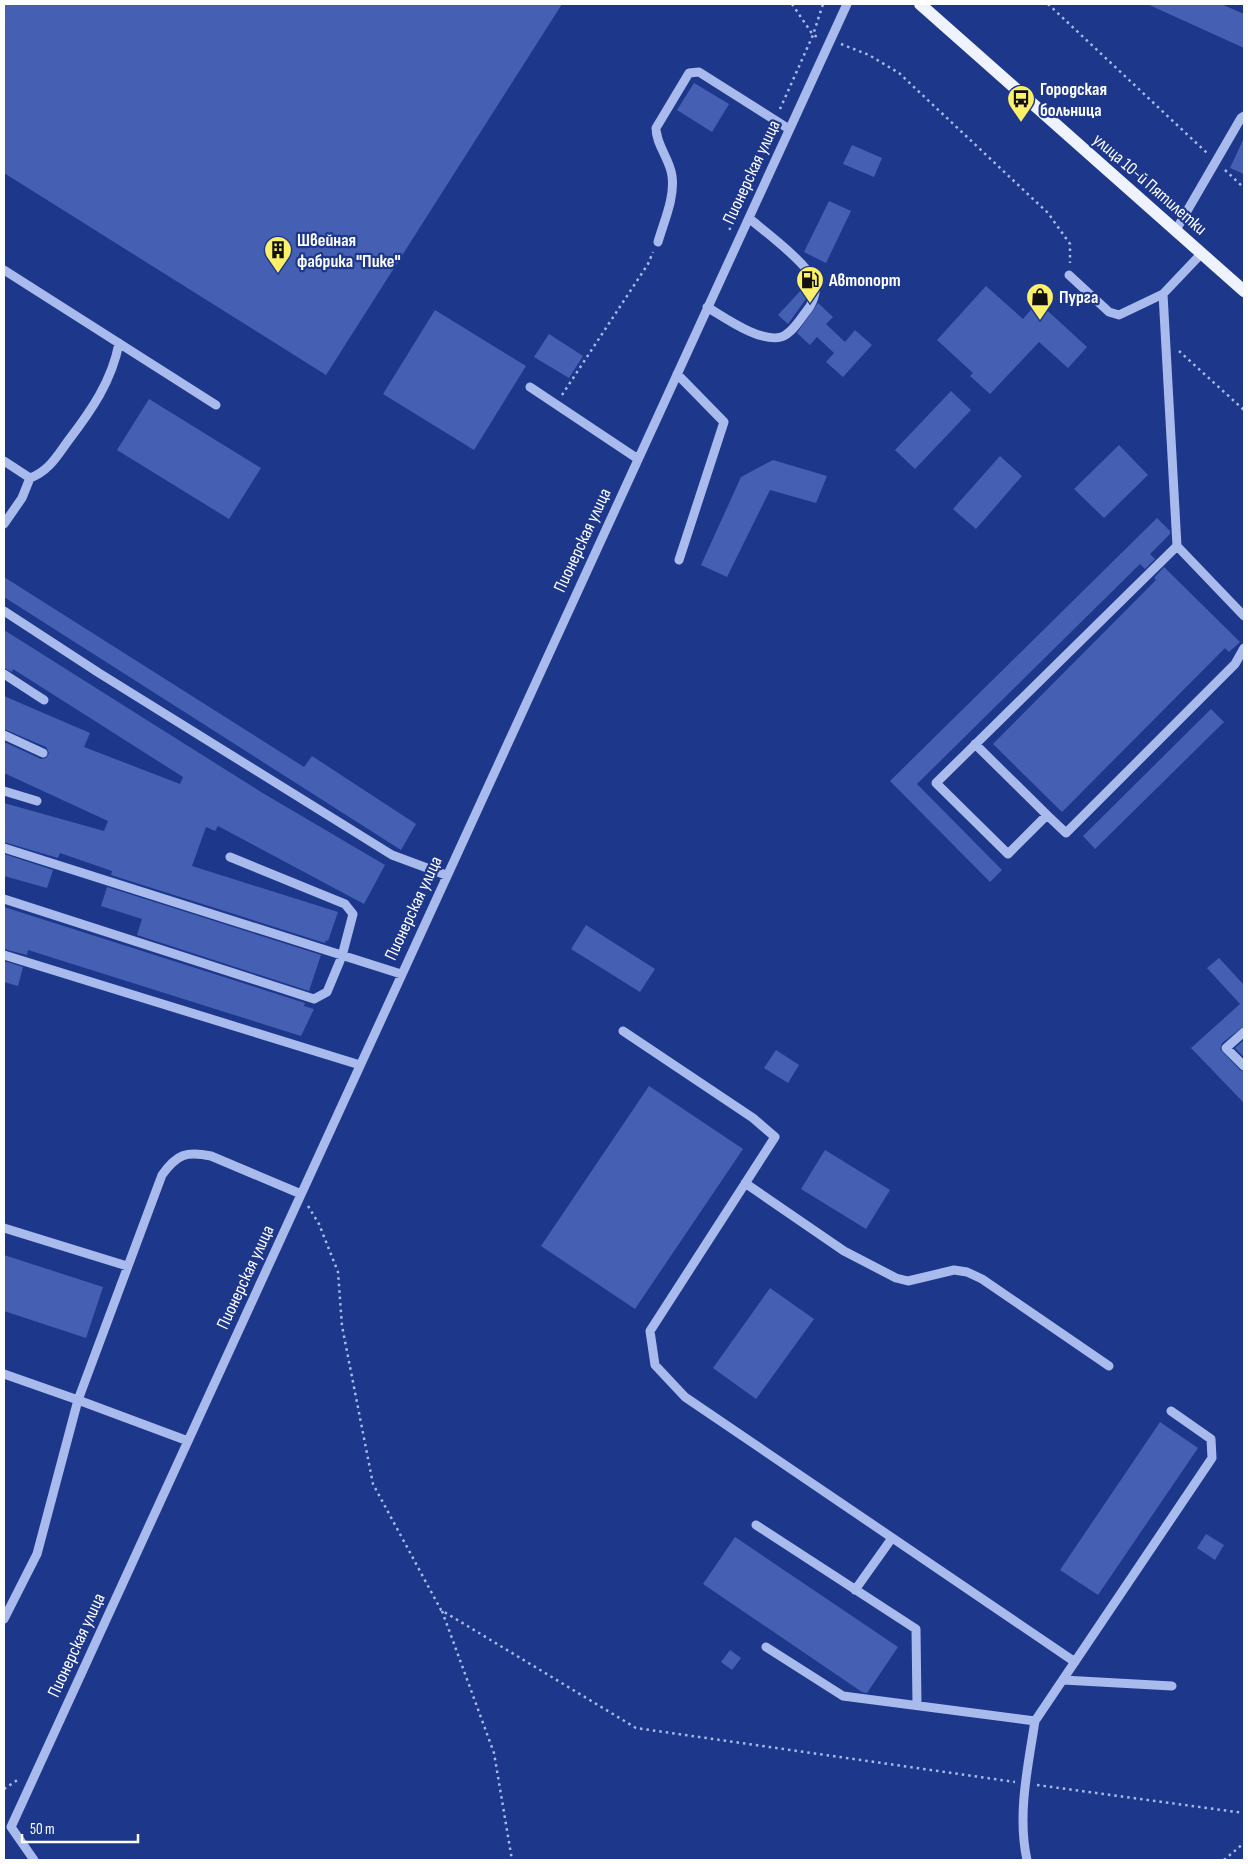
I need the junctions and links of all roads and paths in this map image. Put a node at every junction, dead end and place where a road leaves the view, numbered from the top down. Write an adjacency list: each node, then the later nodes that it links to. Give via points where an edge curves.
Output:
1 (792, 4): 5 (path, via 813,35)
2 (847, 4): 8 (street, Пионерская улица)
3 (920, 4): 12 (main road, улица 10-й Пятилетки)
4 (1048, 4): 9 (path)
5 (818, 37)
6 (842, 44): 16 (path, via 899,73 1048,212 1070,244)
7 (1244, 116): 9 (street)
8 (789, 129): 11 (street, Пионерская улица); 13 (street, via 699,72 689,74 656,128 672,175 671,199)
9 (1216, 161): 10 (path); 12 (street)
10 (1244, 188)
11 (748, 218): 19 (street, Пионерская улица); 19 (street, via 808,271 815,289 809,308 781,337 764,336 742,328)
12 (1176, 230): 14 (main road, улица 10-й Пятилетки)
13 (658, 242): 24 (path, via 648,264)
14 (1202, 253): 17 (main road, улица 10-й Пятилетки); 18 (street)
15 (4, 270): 21 (street)
16 (1069, 275): 18 (street, via 1109,312 1119,315)
17 (1244, 291)
18 (1163, 294): 20 (street)
19 (707, 307): 22 (street, Пионерская улица)
20 (1165, 339): 26 (path); 31 (street)
21 (119, 343): 25 (street); 29 (street, via 116,360 95,406 50,465 41,474)
22 (676, 374): 27 (street, Пионерская улица); 32 (street, via 724,422)
23 (530, 387): 24 (street)
24 (556, 404): 27 (street)
25 (216, 405)
26 (1244, 410)
27 (638, 459): 46 (street, Пионерская улица)
28 (4, 462): 29 (street)
29 (30, 478): 30 (street, via 22,498)
30 (4, 524)
31 (1177, 546): 34 (street); 39 (street)
32 (679, 560)
33 (4, 611): 46 (street, via 392,855)
34 (1244, 616)
35 (1244, 648): 43 (street, via 1235,664 1066,832)
36 (4, 674): 37 (street)
37 (44, 700)
38 (4, 735): 40 (street)
39 (975, 744): 43 (street); 43 (street, via 936,783 1008,854)
40 (43, 753)
41 (4, 790): 42 (street)
42 (37, 801)
43 (1047, 815)
44 (4, 848): 49 (street)
45 (230, 858): 49 (street, via 345,904 354,914)
46 (446, 875): 50 (street, Пионерская улица)
47 (4, 899): 49 (street, via 314,999 327,992)
48 (4, 955): 53 (street)
49 (342, 956): 50 (street)
50 (401, 974): 53 (street, Пионерская улица)
51 (623, 1031): 55 (street, via 753,1118 775,1137)
52 (1244, 1032): 54 (street, via 1226,1048)
53 (360, 1065): 56 (street, Пионерская улица)
54 (1244, 1066)
55 (745, 1183): 59 (street, via 844,1251 896,1278 908,1281 954,1270 982,1279); 65 (street, via 650,1331 655,1365 685,1397)
56 (301, 1194): 58 (street, via 211,1156 183,1155 171,1161 162,1175); 63 (street, Пионерская улица); 67 (path, via 319,1224 338,1272 342,1326 373,1484)
57 (4, 1228): 58 (street)
58 (127, 1266): 61 (street)
59 (1109, 1366)
60 (4, 1374): 61 (street)
61 (78, 1400): 63 (street); 68 (street, via 37,1554)
62 (1171, 1411): 70 (street, via 1211,1439 1212,1458)
63 (188, 1441): 77 (street, Пионерская улица)
64 (756, 1525): 66 (street)
65 (892, 1538): 66 (street); 70 (street)
66 (855, 1590): 73 (street, via 916,1629)
67 (441, 1610): 75 (path, via 636,1728); 80 (path, via 494,1753)
68 (4, 1619)
69 (766, 1647): 73 (street, via 843,1696)
70 (1075, 1662): 71 (street)
71 (1063, 1680): 72 (street); 74 (street)
72 (1172, 1686)
73 (917, 1705): 74 (street)
74 (1035, 1721): 75 (street)
75 (1026, 1784): 76 (path); 81 (street, via 1023,1819)
76 (1244, 1813)
77 (7, 1826): 79 (street)
78 (1244, 1843): 82 (path)
79 (34, 1860)
80 (512, 1860)
81 (1027, 1860)
82 (1224, 1860)

